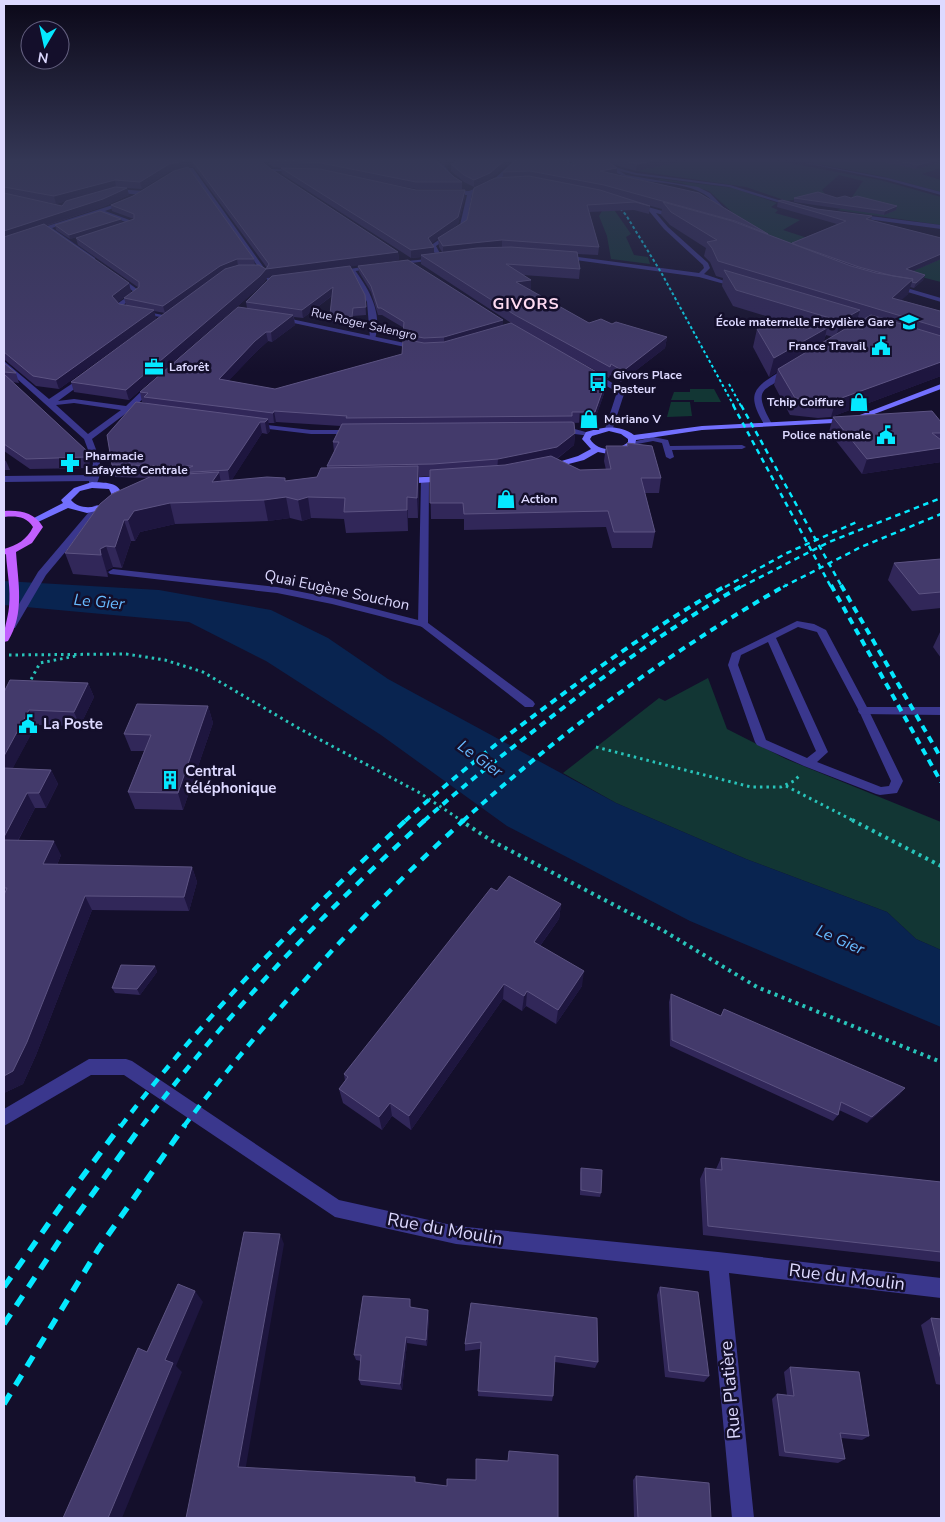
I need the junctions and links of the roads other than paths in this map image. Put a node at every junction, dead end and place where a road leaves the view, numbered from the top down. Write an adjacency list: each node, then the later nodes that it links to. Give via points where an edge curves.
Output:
1 (38, 231): 7 (street)
2 (53, 231): 8 (street)
3 (233, 231): 21 (street, via 268,284)
4 (455, 231): 11 (street, via 433,246)
5 (670, 231): 20 (street, via 706,264 707,268)
6 (80, 240): 8 (street)
7 (4, 242)
8 (71, 243): 13 (street)
9 (558, 256): 20 (street)
10 (450, 257): 11 (street)
11 (441, 258): 12 (street)
12 (407, 260): 14 (street); 18 (street)
13 (101, 264)
14 (391, 265)
15 (381, 266): 17 (street)
16 (108, 270): 27 (street, via 138,292 119,305 125,310)
17 (352, 270): 19 (street); 29 (street, via 372,299)
18 (423, 271)
19 (325, 273)
20 (700, 275): 23 (street)
21 (279, 279)
22 (884, 285): 24 (street)
23 (742, 289)
24 (941, 300)
25 (173, 312): 27 (street)
26 (265, 316): 29 (street, Rue Roger Salengro)
27 (166, 317): 28 (street)
28 (158, 323)
29 (373, 338): 30 (street, Rue Roger Salengro)
30 (424, 349)
31 (4, 363): 37 (street)
32 (796, 366): 41 (street, via 765,385 759,393 757,403)
33 (586, 371): 42 (street, via 621,391)
34 (88, 375): 37 (street)
35 (160, 379): 38 (street)
36 (941, 386): 41 (main road, via 853,420)
37 (49, 404): 38 (street, via 74,401); 46 (street)
38 (128, 408): 39 (street); 46 (street)
39 (158, 412)
40 (244, 424): 44 (street, via 311,432)
41 (768, 424): 47 (main road, via 702,428)
42 (608, 429): 45 (main road); 47 (main road, via 624,432)
43 (552, 430): 45 (street)
44 (359, 432)
45 (589, 434): 50 (main road, via 587,443)
46 (88, 438): 56 (street, via 97,463)
47 (632, 441): 49 (lane, via 653,439 665,442); 50 (main road, via 630,447 617,451)
48 (742, 446): 49 (lane)
49 (667, 448): 51 (lane)
50 (598, 449): 52 (main road, via 582,458)
51 (670, 457)
52 (540, 469)
53 (4, 479): 56 (street)
54 (454, 479): 55 (main road)
55 (425, 480): 57 (main road); 64 (street)
56 (93, 481): 58 (main road, via 69,495); 59 (main road, via 111,486 121,494 111,503)
57 (396, 481)
58 (68, 504): 59 (main road, via 79,510); 61 (main road)
59 (97, 508): 65 (street, via 42,574)
60 (4, 514): 61 (main road, via 27,515)
61 (35, 520): 62 (main road, via 38,527 35,535)
62 (8, 551): 65 (main road, via 14,572 16,603)
63 (113, 572): 64 (lane, Quai Eugène Souchon, via 198,579 278,591)
64 (423, 624): 68 (street, Quai Eugène Souchon)
65 (11, 626): 67 (main road)
66 (770, 637): 69 (lane, via 797,624 821,630); 71 (lane, via 822,752); 71 (lane, via 737,653 733,665 761,742)
67 (4, 640)
68 (529, 704)
69 (864, 710): 70 (street); 71 (lane, via 896,781 893,790 880,791)
70 (941, 711)
71 (808, 763)
72 (4, 1118): 73 (street, Rue du Moulin, via 89,1067 126,1067 335,1208 456,1235)
73 (718, 1262): 74 (street, Rue du Moulin); 75 (street, Rue Platière)
74 (941, 1288)
75 (743, 1518)

